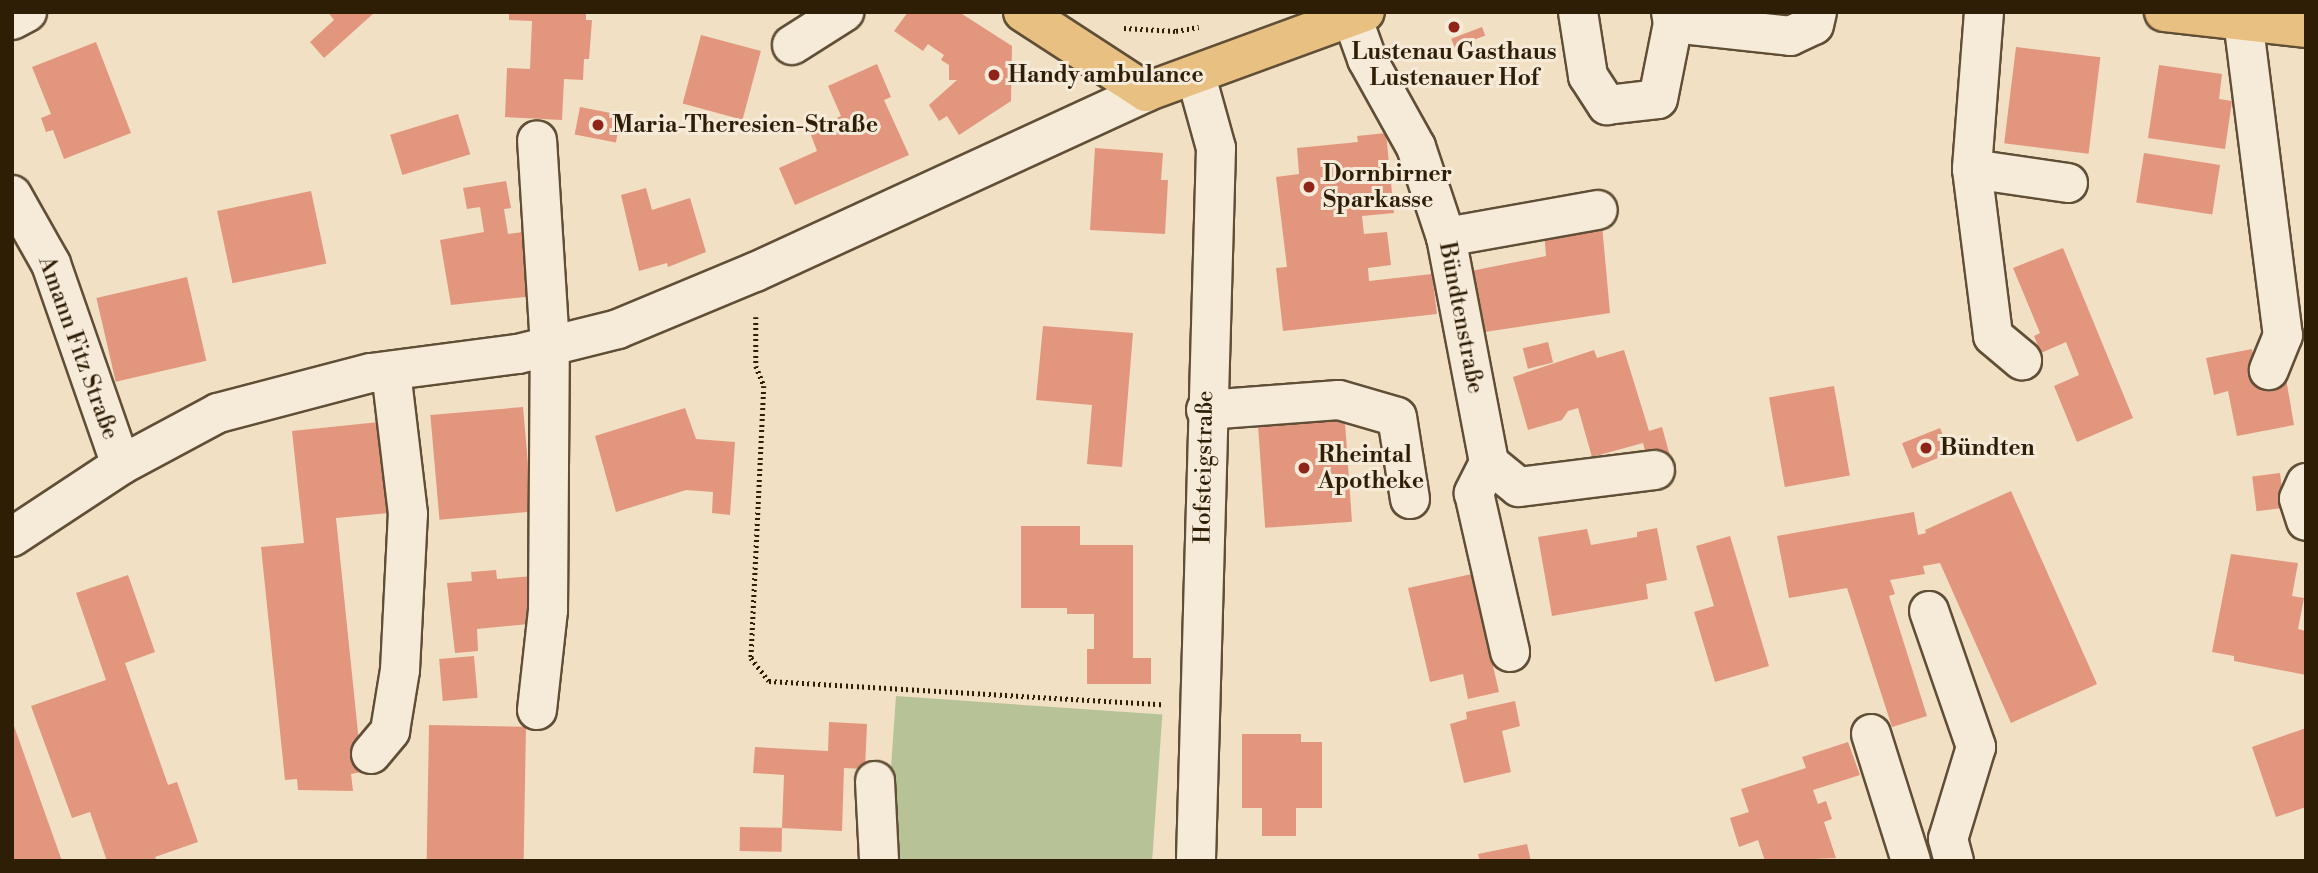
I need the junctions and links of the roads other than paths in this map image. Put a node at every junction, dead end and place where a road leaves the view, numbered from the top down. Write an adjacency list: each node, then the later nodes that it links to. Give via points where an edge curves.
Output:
1 (27, 12): 10 (street)
2 (844, 12): 13 (street)
3 (1023, 12): 15 (main road)
4 (1578, 12): 9 (street, via 1588,76 1607,105 1658,99)
5 (1817, 12): 9 (street, via 1814,25 1790,36)
6 (1984, 12): 17 (street)
7 (2164, 12): 11 (main road)
8 (1359, 15): 14 (main road); 21 (street, Bündtenstraße, via 1367,59 1416,148)
9 (1672, 17)
10 (12, 20)
11 (2244, 20): 12 (main road); 24 (street, via 2283,335)
12 (2306, 28)
13 (792, 45)
14 (1196, 76): 15 (main road); 26 (street, Hofsteigstraße, via 1216,148)
15 (1146, 92): 22 (street, via 755,272 618,329)
16 (537, 140): 22 (street)
17 (1972, 169): 18 (street); 23 (street, via 1993,336)
18 (2068, 183)
19 (12, 195): 28 (street, Amann Fitz Straße, via 51,264)
20 (1598, 210): 21 (street)
21 (1446, 237): 27 (street, Bündtenstraße)
22 (550, 346): 25 (street); 36 (street, via 548,610)
23 (2022, 360)
24 (2269, 370)
25 (391, 371): 28 (street, via 218,413); 38 (street, via 408,514 400,670 390,731)
26 (1206, 410): 31 (street, via 1339,400 1397,417); 41 (street, Hofsteigstraße)
27 (1489, 463): 29 (street, via 1519,487); 35 (street, via 1474,493)
28 (121, 465): 33 (street)
29 (1655, 470)
30 (2306, 482): 32 (street, via 2300,499)
31 (1410, 499)
32 (2306, 521)
33 (12, 537)
34 (1929, 611): 43 (street, via 1976,747 1948,839)
35 (1510, 652)
36 (537, 710)
37 (1871, 734): 42 (street)
38 (371, 754)
39 (875, 781): 40 (street)
40 (879, 861)
41 (1196, 861)
42 (1911, 861)
43 (1954, 861)

